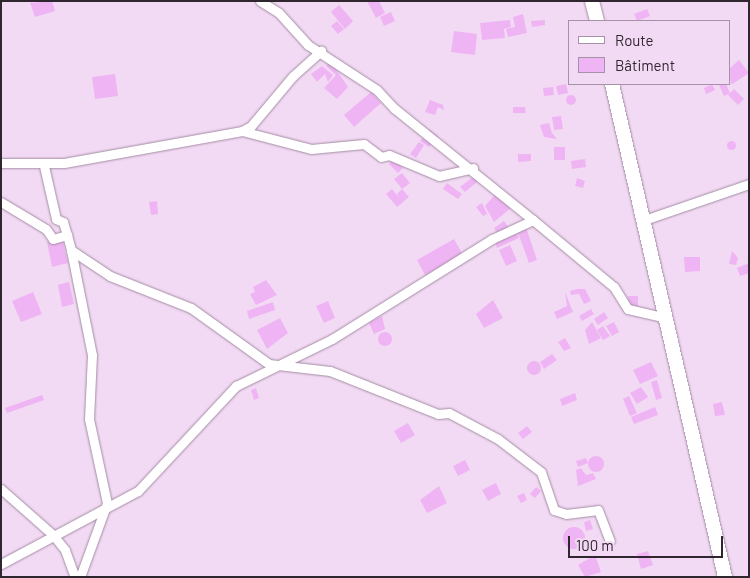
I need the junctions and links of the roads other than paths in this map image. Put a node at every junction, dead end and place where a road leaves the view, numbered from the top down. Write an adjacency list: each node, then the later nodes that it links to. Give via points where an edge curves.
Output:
1 (260, 1): 4 (street, via 280,12 308,45)
2 (592, 1): 3 (main road)
3 (597, 20)
4 (321, 51): 6 (street, via 293,76 251,126); 9 (street)
5 (612, 85): 13 (main road)
6 (242, 131): 8 (street); 9 (street, via 311,149 364,144 381,157 389,155 439,176)
7 (1, 163): 8 (street)
8 (44, 166): 14 (street, via 56,218 63,222)
9 (473, 168): 12 (street)
10 (749, 184): 13 (street)
11 (1, 202): 14 (street, via 46,229 53,239)
12 (533, 220): 16 (street, via 614,287 628,309); 17 (street, via 492,239 404,297)
13 (644, 220): 16 (main road)
14 (67, 235): 15 (street)
15 (71, 250): 17 (street, via 110,276 191,308 270,364); 19 (street, via 92,355 89,419 106,494)
16 (666, 318): 25 (main road)
17 (286, 363): 19 (street, via 236,386 192,429 149,482); 21 (street, via 324,370 438,414 449,413 498,439 541,472 554,510 574,514 598,510)
18 (1, 489): 20 (street)
19 (105, 510): 20 (street); 24 (street)
20 (53, 535): 22 (street); 23 (street, via 65,550)
21 (610, 541)
22 (1, 564)
23 (75, 577)
24 (80, 577)
25 (725, 577)

